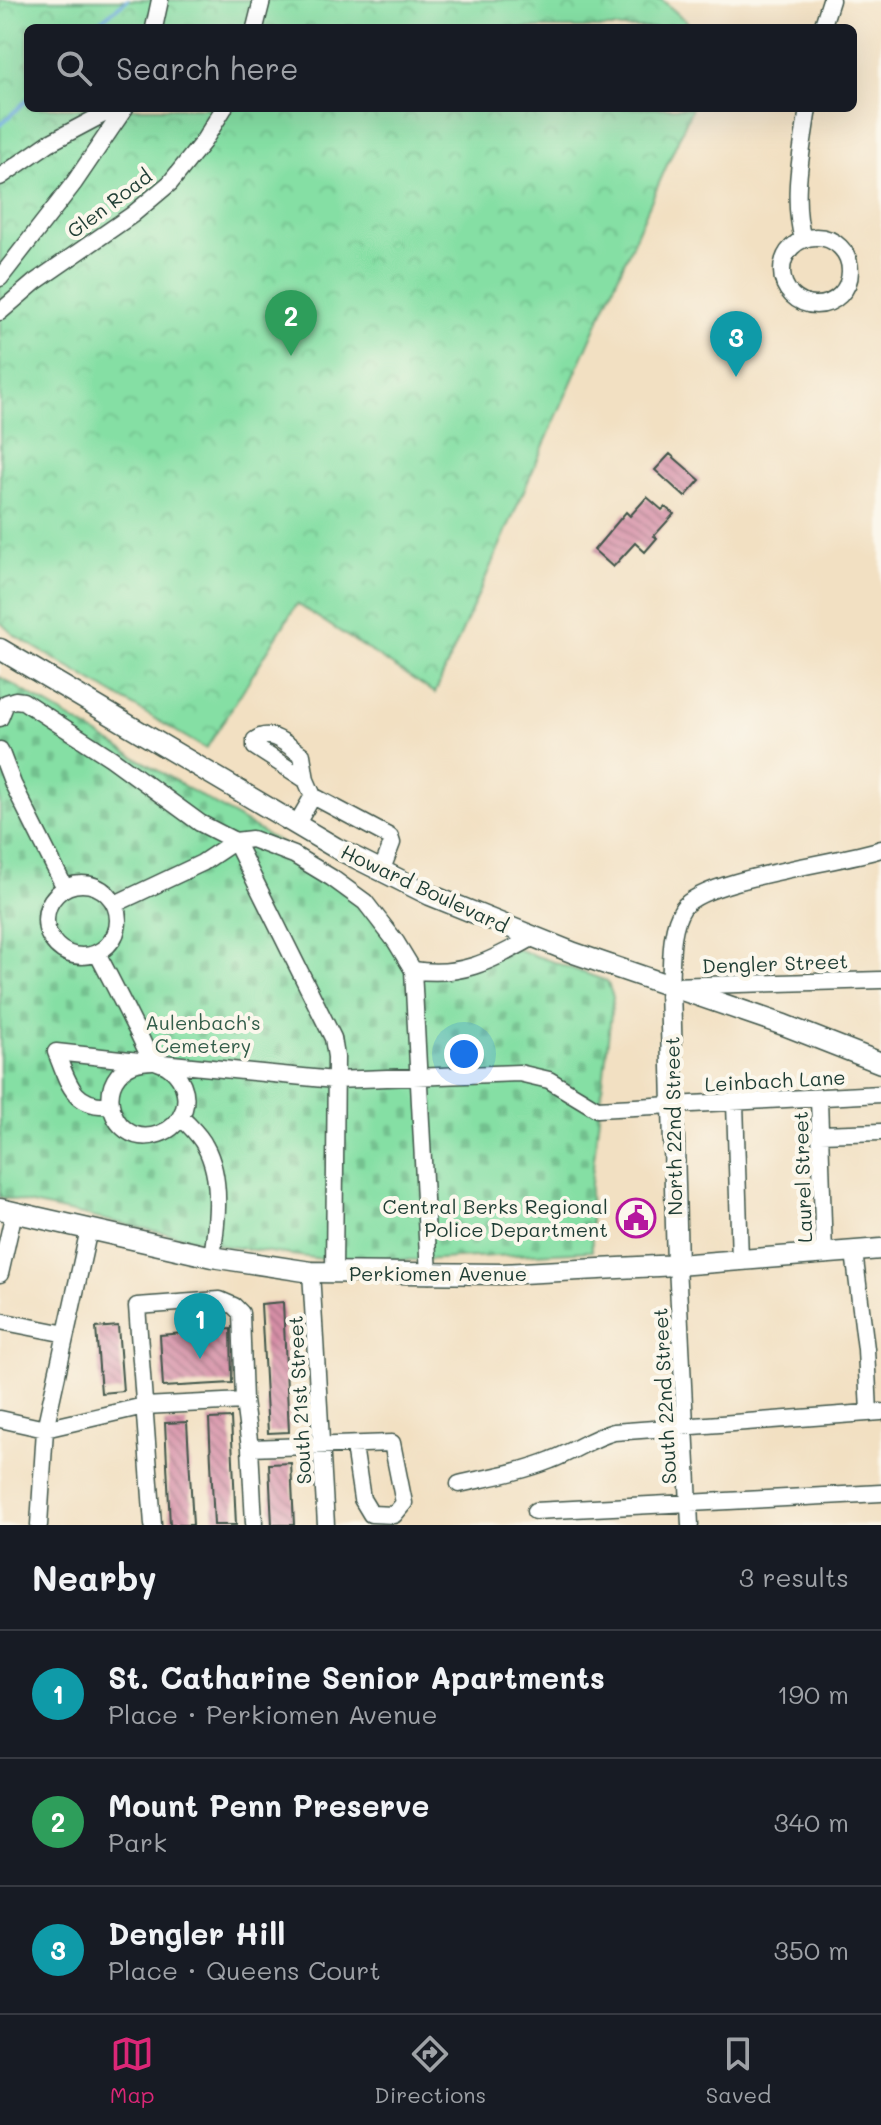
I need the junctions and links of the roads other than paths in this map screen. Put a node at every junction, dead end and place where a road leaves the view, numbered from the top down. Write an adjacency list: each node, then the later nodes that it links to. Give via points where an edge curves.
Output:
1 (160, 0): 4 (street)
2 (262, 0): 5 (street)
3 (831, 0): 6 (street)
4 (155, 24)
5 (256, 24)
6 (823, 24)
7 (107, 112): 11 (street)
8 (122, 112): 13 (street)
9 (222, 112): 14 (street, Glen Road, via 170,183)
10 (808, 112): 12 (street, via 797,198)
11 (0, 177)
12 (803, 239): 12 (street, via 826,238 849,261 842,293 823,304 801,302 782,275 787,254)
13 (0, 278)
14 (0, 312)
15 (0, 649): 20 (main road, Howard Boulevard)
16 (2, 704): 21 (street, via 23,701 38,709 200,823)
17 (0, 750): 24 (street)
18 (306, 780): 19 (street)
19 (313, 796): 20 (street); 23 (street, via 390,837)
20 (296, 825): 23 (main road, Howard Boulevard)
21 (235, 841): 25 (street, via 202,863); 28 (street, via 252,839 294,855 332,878 365,902); 34 (street, via 328,1023 336,1057)
22 (881, 849): 30 (street, via 721,886 684,906 673,936)
23 (381, 872): 26 (main road, Howard Boulevard)
24 (65, 888): 25 (street, via 88,884); 27 (street, via 50,903 49,934 64,951)
25 (115, 904): 27 (street, via 114,937)
26 (534, 937): 28 (street, via 465,970); 30 (main road, Howard Boulevard)
27 (97, 953): 31 (street)
28 (413, 970): 33 (street)
29 (881, 980): 30 (street, Dengler Street)
30 (670, 986): 32 (main road, Howard Boulevard); 39 (main road, North 22nd Street)
31 (152, 1062): 34 (street, Leinbach Lane); 38 (street, via 120,1072); 38 (street, Leinbach Lane, via 56,1052 78,1098 87,1105); 40 (street, via 173,1070 181,1080)
32 (881, 1063)
33 (419, 1077): 34 (street, Leinbach Lane); 39 (street, Leinbach Lane, via 519,1073 549,1080 597,1109); 54 (street)
34 (334, 1080): 52 (street)
35 (881, 1094): 36 (street, Leinbach Lane)
36 (819, 1099): 37 (street, Leinbach Lane); 42 (street, Laurel Street)
37 (735, 1103): 39 (street, Leinbach Lane); 49 (street)
38 (110, 1105): 40 (street, via 121,1125 141,1136 164,1132)
39 (671, 1105): 50 (main road, North 22nd Street)
40 (181, 1117): 48 (street, via 212,1160)
41 (881, 1132): 42 (street)
42 (820, 1134): 47 (street, Laurel Street)
43 (7, 1211): 44 (main road, Perkiomen Avenue); 53 (street)
44 (89, 1229): 48 (main road, Perkiomen Avenue); 56 (street)
45 (881, 1249): 46 (main road, Perkiomen Avenue)
46 (854, 1252): 47 (main road, Perkiomen Avenue); 59 (street)
47 (824, 1255): 49 (main road, Perkiomen Avenue)
48 (212, 1257): 51 (main road, Perkiomen Avenue)
49 (740, 1260): 50 (main road, Perkiomen Avenue)
50 (677, 1265): 54 (main road, Perkiomen Avenue); 61 (street, South 22nd Street)
51 (311, 1272): 52 (main road, Perkiomen Avenue); 65 (street, South 21st Street)
52 (334, 1273): 54 (main road, Perkiomen Avenue)
53 (0, 1274)
54 (429, 1275)
55 (0, 1321): 56 (street)
56 (66, 1334): 62 (street)
57 (244, 1401): 58 (street); 58 (street, via 241,1313 220,1300 137,1306); 64 (street)
58 (144, 1406): 62 (street); 72 (street)
59 (875, 1412): 61 (street)
60 (0, 1419): 62 (street)
61 (686, 1425): 66 (street, via 614,1432 553,1460); 68 (street, South 22nd Street)
62 (45, 1429): 71 (street)
63 (354, 1446): 63 (street, via 392,1443 404,1503 394,1515 371,1514 362,1499); 65 (street)
64 (250, 1448): 65 (street); 70 (street)
65 (321, 1448): 73 (street, South 21st Street)
66 (459, 1484)
67 (881, 1493): 68 (street)
68 (690, 1503): 69 (street); 74 (street, South 22nd Street)
69 (535, 1511)
70 (254, 1523)
71 (39, 1525)
72 (153, 1525)
73 (326, 1525)
74 (690, 1525)

